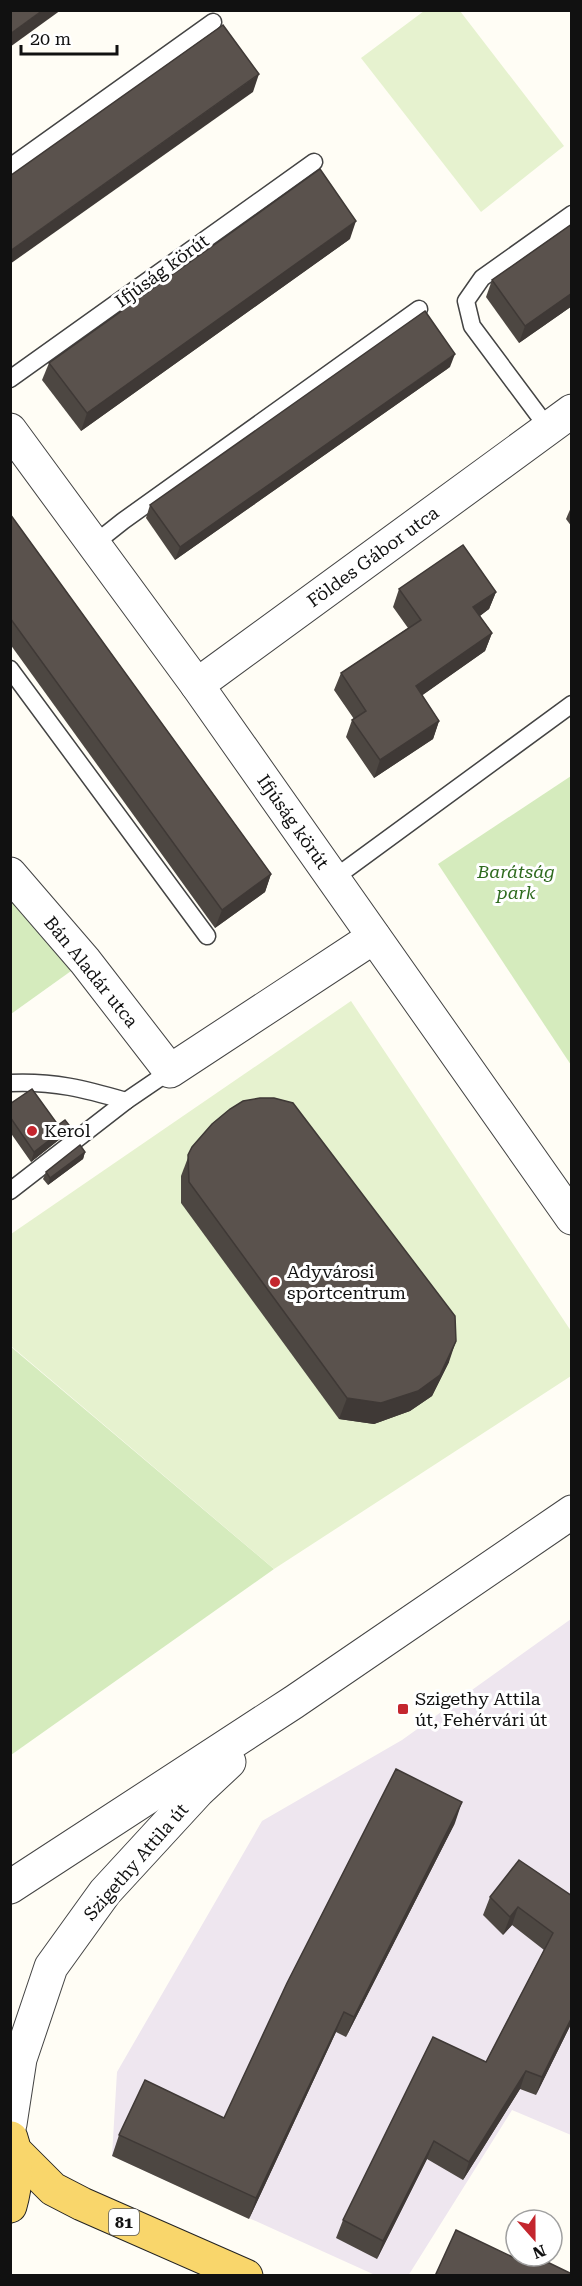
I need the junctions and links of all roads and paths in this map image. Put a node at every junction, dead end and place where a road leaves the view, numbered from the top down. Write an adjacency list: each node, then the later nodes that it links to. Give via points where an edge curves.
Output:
1 (213, 22): 3 (lane)
2 (314, 162): 6 (lane, Ifjúság körút)
3 (10, 167)
4 (572, 214): 7 (lane, Földes Gábor utca, via 482,278 466,301 472,326)
5 (419, 309): 9 (lane)
6 (10, 380)
7 (560, 419): 11 (street, Földes Gábor utca)
8 (10, 430): 9 (street, Ifjúság körút)
9 (94, 544): 11 (street, Ifjúság körút)
10 (10, 669): 15 (lane)
11 (197, 685): 14 (street, Ifjúság körút)
12 (572, 704): 14 (lane)
13 (10, 874): 17 (street, Bán Aladár utca, via 85,961)
14 (333, 879): 16 (street, Ifjúság körút)
15 (207, 936)
16 (374, 937): 17 (street); 21 (street, Ifjúság körút)
17 (170, 1071): 19 (lane)
18 (10, 1083): 19 (lane, via 70,1085)
19 (126, 1101): 20 (lane)
20 (10, 1191)
21 (572, 1218)
22 (572, 1512): 23 (street, Szigethy Attila út)
23 (294, 1702): 24 (street, Szigethy Attila út); 25 (street, Szigethy Attila út, via 198,1791 105,1892 51,1967 20,2059)
24 (10, 1887)
25 (12, 2137): 26 (main road); 27 (main road, 81, via 53,2189)
26 (10, 2206)
27 (246, 2276)

